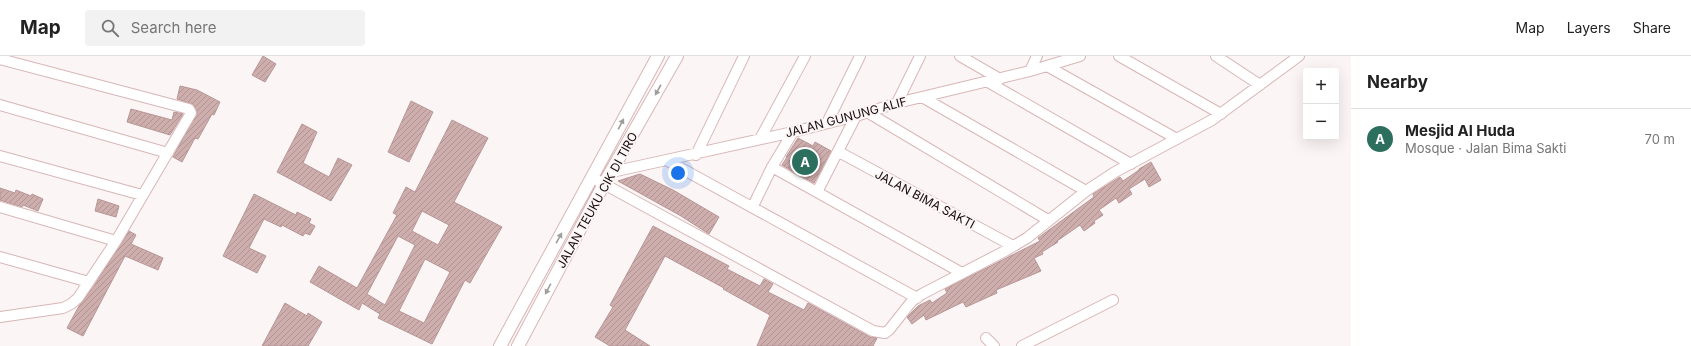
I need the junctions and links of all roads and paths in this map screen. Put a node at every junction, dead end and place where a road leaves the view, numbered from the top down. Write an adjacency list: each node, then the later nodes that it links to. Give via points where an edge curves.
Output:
1 (658, 56): 37 (street, JALAN TEUKU CIK DI TIRO, one-way to 1)
2 (677, 56): 36 (street, JALAN TEUKU CIK DI TIRO, one-way to 36)
3 (744, 56): 31 (street)
4 (805, 56): 27 (street)
5 (860, 56): 25 (street)
6 (920, 56): 20 (street)
7 (1037, 56): 15 (street)
8 (1080, 56): 14 (street, JALAN GUNUNG ALIF)
9 (1119, 56): 23 (street)
10 (1299, 56): 18 (street)
11 (963, 57): 16 (street)
12 (1220, 57): 18 (street)
13 (0, 59): 30 (street, via 189,109 191,113)
14 (1047, 66): 15 (street, JALAN GUNUNG ALIF); 28 (street)
15 (1030, 71): 16 (street, JALAN GUNUNG ALIF)
16 (1000, 79): 17 (street, JALAN GUNUNG ALIF)
17 (988, 82): 19 (street, JALAN GUNUNG ALIF); 34 (street)
18 (1260, 85): 23 (street)
19 (922, 97): 20 (street, JALAN GUNUNG ALIF); 39 (street)
20 (897, 103): 22 (street, JALAN GUNUNG ALIF)
21 (0, 105): 30 (street)
22 (867, 112): 24 (street, JALAN GUNUNG ALIF); 44 (street)
23 (1221, 114): 28 (street)
24 (856, 116): 25 (street, JALAN GUNUNG ALIF); 29 (street)
25 (827, 123): 26 (street, JALAN GUNUNG ALIF)
26 (793, 132): 27 (street, JALAN GUNUNG ALIF); 35 (street)
27 (760, 139): 31 (street, JALAN GUNUNG ALIF)
28 (1177, 139): 34 (street)
29 (838, 152): 40 (street); 46 (street, JALAN BIMA SAKTI)
30 (168, 153): 41 (street)
31 (696, 155): 33 (street, JALAN GUNUNG ALIF)
32 (0, 156): 41 (street)
33 (668, 161): 36 (street, JALAN GUNUNG ALIF); 42 (street)
34 (1131, 164): 39 (street)
35 (772, 167): 40 (street); 42 (street)
36 (612, 172): 38 (street, JALAN TEUKU CIK DI TIRO)
37 (593, 178): 38 (street); 56 (street, JALAN TEUKU CIK DI TIRO, one-way to 37)
38 (604, 184): 50 (street, via 873,331 885,333); 57 (street, JALAN TEUKU CIK DI TIRO, one-way to 57)
39 (1086, 191): 44 (street)
40 (817, 192): 48 (street)
41 (142, 195): 45 (street)
42 (753, 206): 50 (street)
43 (0, 207): 45 (street)
44 (1048, 220): 46 (street)
45 (116, 241): 49 (street)
46 (1013, 246): 48 (street)
47 (0, 257): 49 (street)
48 (962, 273): 50 (street)
49 (89, 282): 53 (street, via 78,298 63,308)
50 (917, 298)
51 (1113, 300): 59 (street)
52 (0, 308): 53 (street)
53 (21, 314): 54 (street)
54 (0, 316)
55 (986, 338): 58 (street)
56 (500, 346)
57 (518, 346)
58 (994, 346)
59 (1022, 346)

